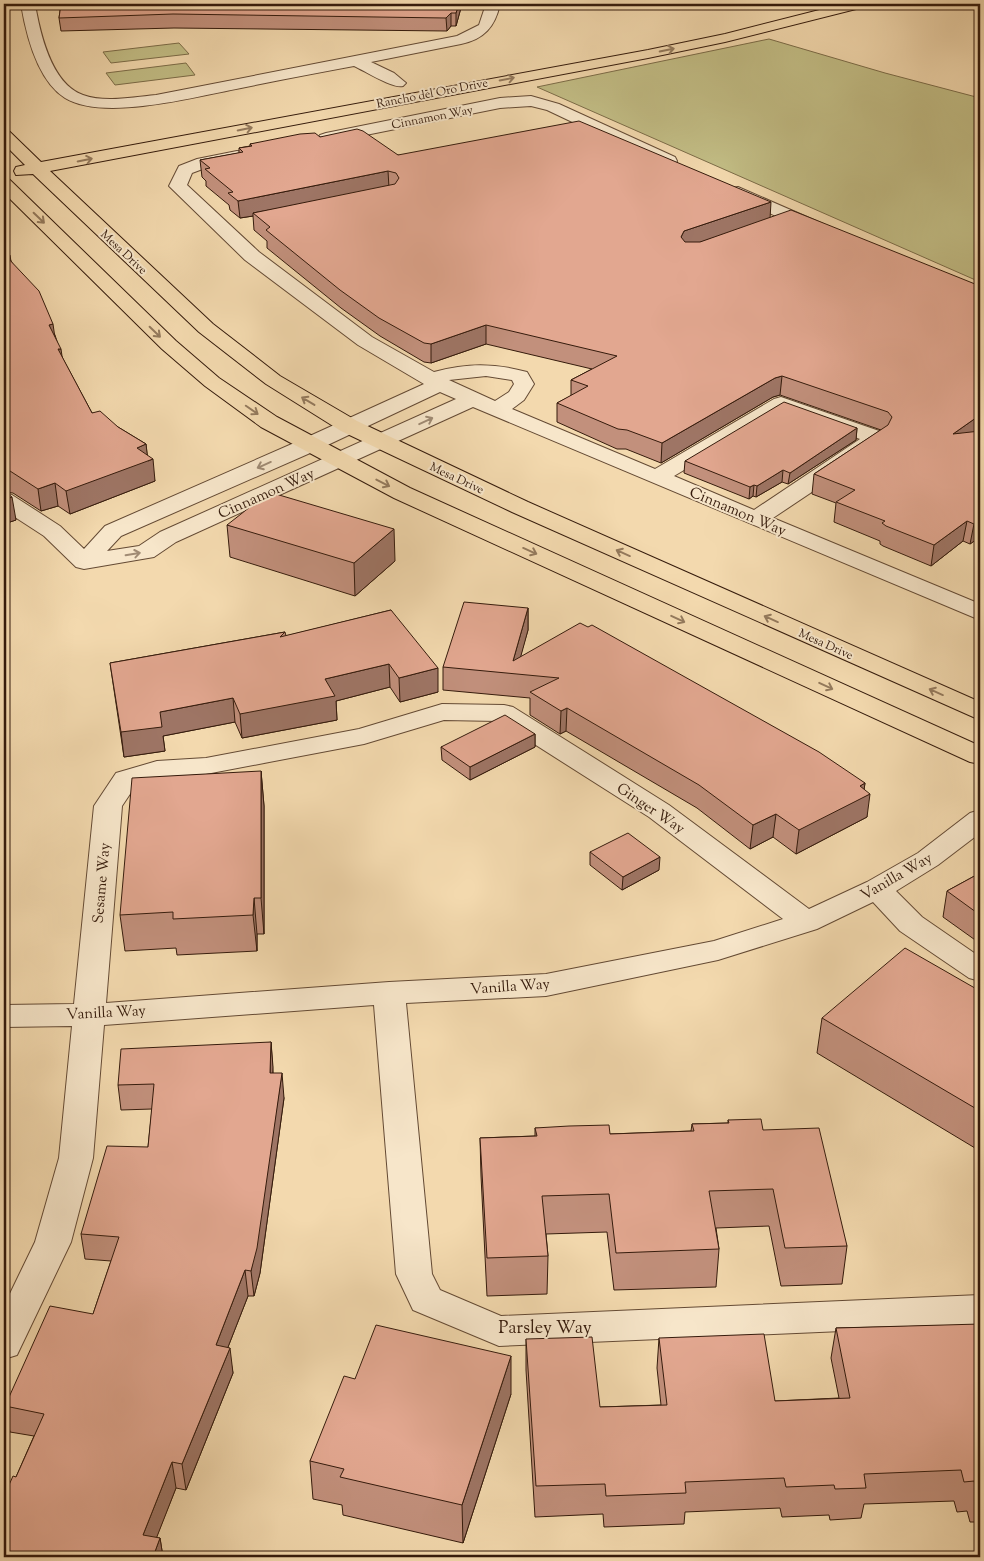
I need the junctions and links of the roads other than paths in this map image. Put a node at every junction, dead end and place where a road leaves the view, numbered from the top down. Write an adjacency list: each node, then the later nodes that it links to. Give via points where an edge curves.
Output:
1 (28, 4): 4 (street, via 34,38 61,87 72,97 97,102 156,100)
2 (493, 4): 4 (street, via 488,24 481,32 461,40)
3 (859, 4): 9 (main road, Rancho del Oro Drive, one-way to 3, via 725,38)
4 (354, 60): 7 (street)
5 (518, 63): 9 (main road, via 425,87 420,90)
6 (416, 80): 7 (main road, Rancho del Oro Drive)
7 (398, 83): 8 (main road, Rancho del Oro Drive); 10 (main road, via 386,94)
8 (379, 87)
9 (423, 95): 10 (main road, Rancho del Oro Drive); 11 (street)
10 (328, 113): 17 (main road, Rancho del Oro Drive, one-way to 10)
11 (452, 113): 13 (street, Cinnamon Way); 18 (street, Cinnamon Way, via 500,103 531,101 553,107)
12 (4, 135): 14 (main road, Mesa Drive)
13 (308, 142)
14 (30, 152): 16 (main road); 17 (main road, Mesa Drive)
15 (251, 154): 25 (street, Cinnamon Way, via 203,163 185,170 178,186)
16 (4, 157)
17 (37, 169): 19 (main road, Rancho del Oro Drive); 30 (main road, Mesa Drive, one-way to 17, via 273,380 206,328)
18 (687, 169)
19 (4, 175)
20 (4, 184): 32 (main road, one-way to 32, via 169,345 212,382)
21 (723, 185): 22 (street)
22 (795, 218): 24 (street); 26 (street)
23 (244, 225): 25 (street)
24 (776, 225)
25 (224, 229): 27 (street, Cinnamon Way, via 252,256 365,340)
26 (830, 233)
27 (436, 382): 28 (street, Cinnamon Way); 29 (street, Cinnamon Way, via 459,370 478,368 520,376 524,384 517,396); 30 (street, Cinnamon Way)
28 (473, 399): 29 (street, Cinnamon Way); 31 (street, Cinnamon Way, one-way to 28)
29 (497, 410): 34 (street, Cinnamon Way)
30 (349, 426): 31 (main road, Mesa Drive); 32 (street, Cinnamon Way)
31 (382, 442): 33 (street, Cinnamon Way); 40 (main road, Mesa Drive, one-way to 31)
32 (309, 446): 33 (main road); 37 (street, Cinnamon Way, one-way to 37, via 113,530)
33 (339, 461): 37 (street, Cinnamon Way, one-way to 33, via 146,552 168,537); 41 (main road, one-way to 41, via 402,493)
34 (657, 477): 36 (street, Cinnamon Way); 36 (street, via 781,403 877,438)
35 (4, 500): 37 (street, via 52,531)
36 (756, 519): 38 (street, Cinnamon Way)
37 (84, 562)
38 (980, 613)
39 (486, 712): 44 (street, Ginger Way, via 504,713 659,811); 47 (street, Sesame Way, via 442,712 364,736 206,766 157,769 126,779 108,806)
40 (980, 712)
41 (980, 756)
42 (980, 819): 43 (street, Vanilla Way, via 928,859)
43 (877, 889): 44 (street, Vanilla Way); 45 (street, via 910,924)
44 (806, 922): 46 (street, Vanilla Way, via 718,950 546,985)
45 (980, 971)
46 (389, 993): 47 (street, Vanilla Way); 49 (street, Parsley Way, via 414,1274 426,1300 499,1331)
47 (89, 1015): 48 (street, Vanilla Way); 50 (street, Sesame Way, via 76,1158 53,1242)
48 (4, 1016)
49 (980, 1310)
50 (4, 1344)

